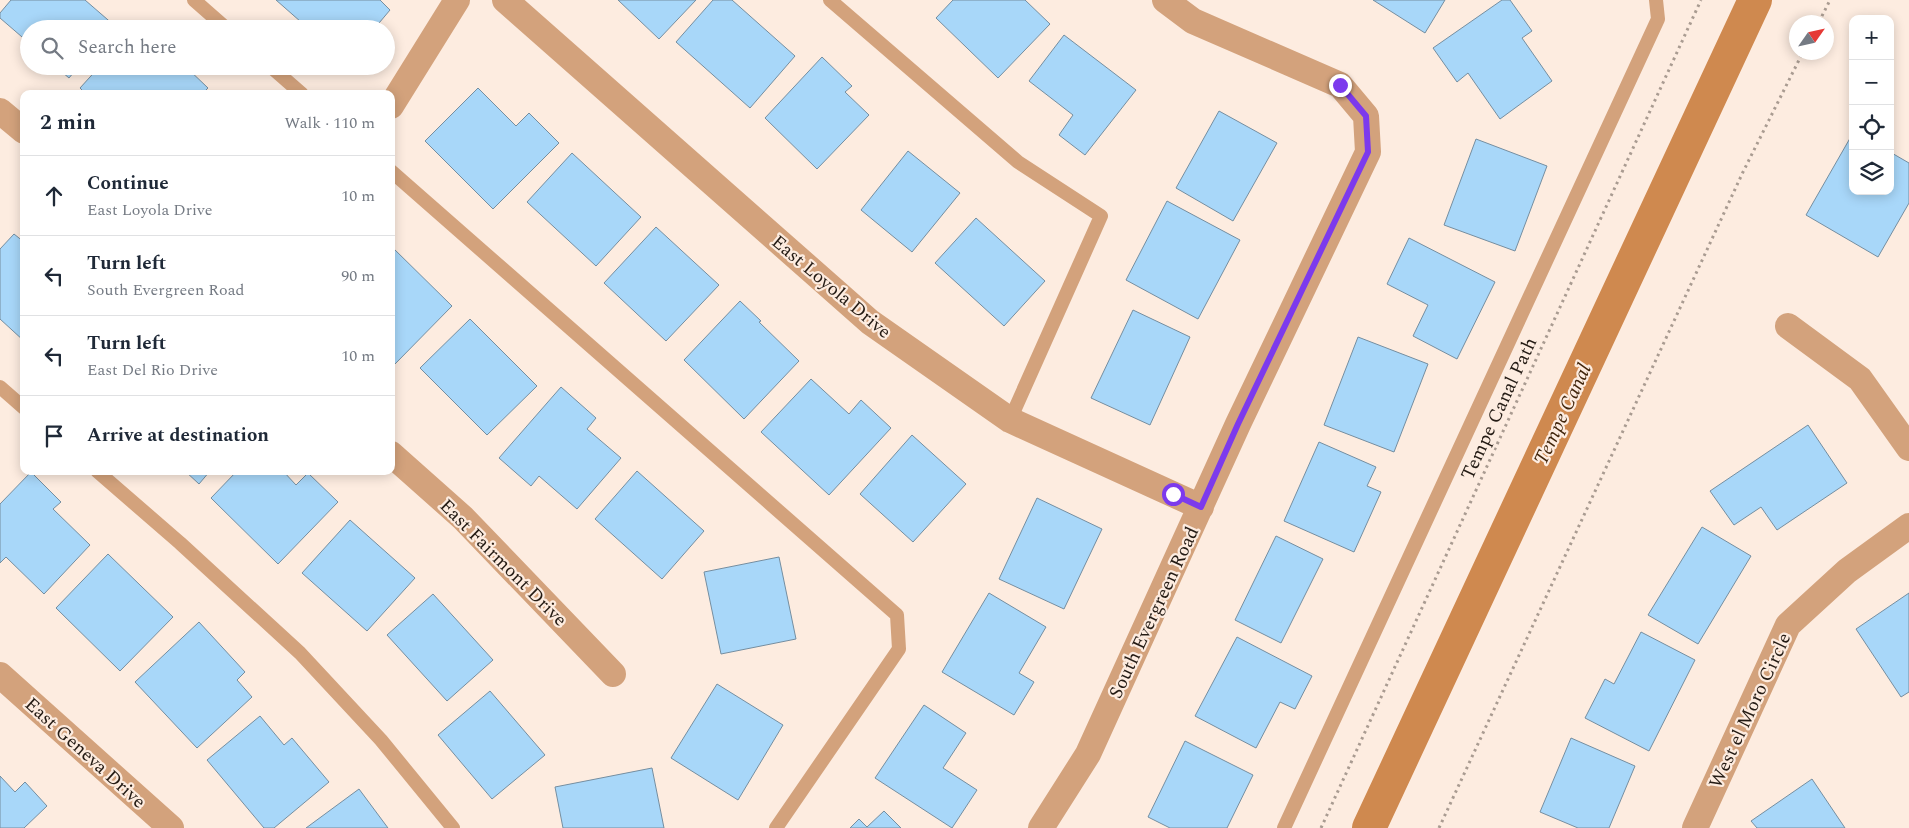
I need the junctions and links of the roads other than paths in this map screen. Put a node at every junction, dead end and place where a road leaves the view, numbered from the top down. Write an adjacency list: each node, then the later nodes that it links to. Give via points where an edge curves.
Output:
1 (194, 0): 7 (lane)
2 (457, 0): 10 (street)
3 (505, 0): 17 (street, East Loyola Drive, via 870,322)
4 (830, 0): 17 (lane, via 1018,162 1101,216)
5 (1165, 0): 21 (street, South Evergreen Road, via 1193,21 1340,85 1366,116 1368,152)
6 (1656, 0): 29 (lane, via 1658,19)
7 (217, 20)
8 (280, 75): 9 (lane)
9 (297, 90)
10 (395, 100)
11 (0, 111): 12 (street)
12 (20, 128)
13 (395, 175): 27 (lane, via 897,614 899,649)
14 (1788, 326): 18 (street, via 1860,379)
15 (0, 387): 16 (lane)
16 (20, 404)
17 (1010, 420): 21 (street, East Loyola Drive)
18 (1909, 448)
19 (395, 458): 23 (street, East Fairmont Drive, via 463,518)
20 (102, 475): 26 (lane, via 300,653 382,740)
21 (1201, 507): 28 (street, South Evergreen Road, via 1088,754)
22 (1909, 526): 30 (street, West el Moro Circle, via 1847,571 1788,625)
23 (613, 674)
24 (0, 675): 25 (street, East Geneva Drive)
25 (171, 828)
26 (452, 828)
27 (776, 828)
28 (1041, 828)
29 (1284, 828)
30 (1694, 828)

